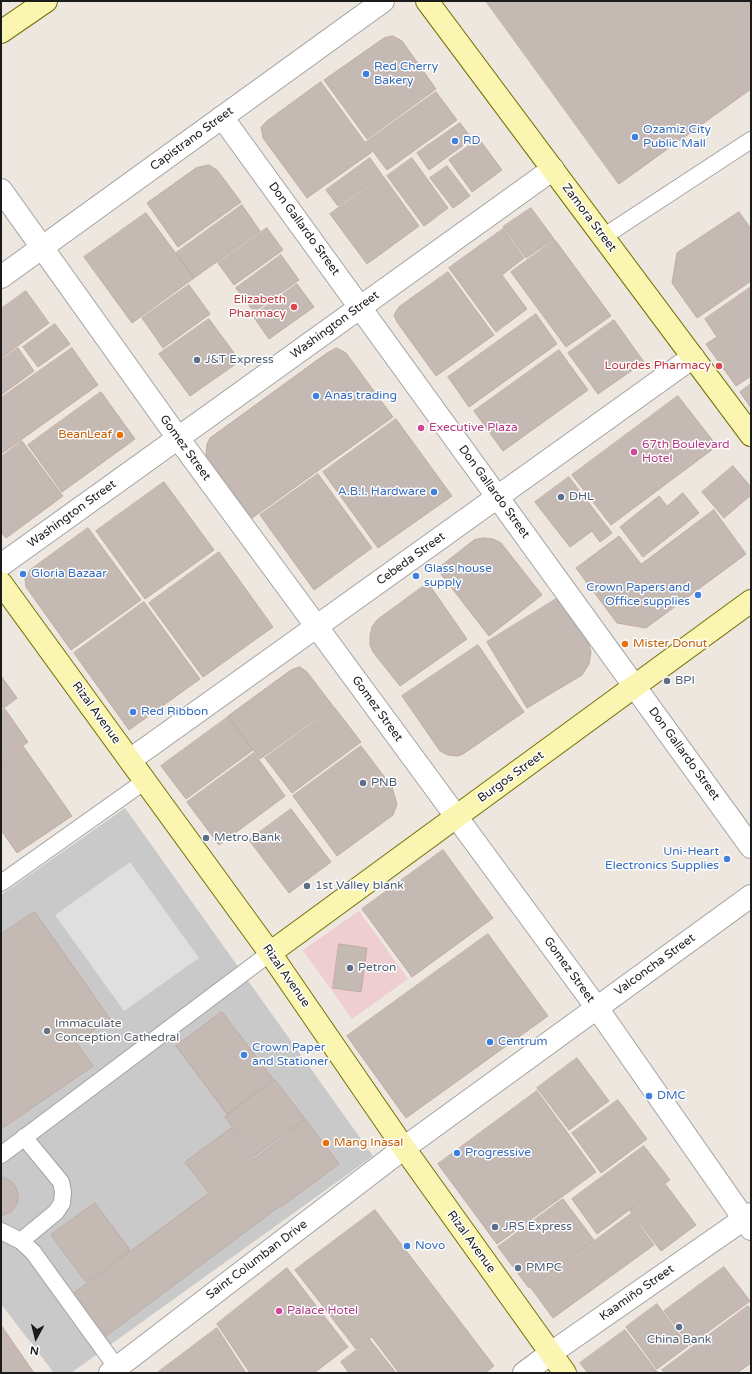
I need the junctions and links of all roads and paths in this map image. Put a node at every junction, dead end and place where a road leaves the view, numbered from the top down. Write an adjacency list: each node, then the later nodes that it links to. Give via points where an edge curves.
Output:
1 (46, 1): 4 (street)
2 (383, 1): 5 (street, Capistrano Street)
3 (427, 1): 7 (street, Zamora Street)
4 (1, 32)
5 (222, 117): 10 (street, Capistrano Street); 12 (street, Don Gallardo Street)
6 (751, 140): 9 (lane)
7 (553, 169): 9 (street, Zamora Street); 12 (street, Washington Street)
8 (1, 190): 10 (street, Gomez Street)
9 (603, 237): 13 (street, Zamora Street)
10 (42, 247): 11 (street, Capistrano Street); 15 (street, Gomez Street)
11 (1, 277)
12 (360, 307): 15 (street, Washington Street); 16 (street, Don Gallardo Street)
13 (693, 357): 14 (street, Zamora Street); 16 (street, Cebeda Street)
14 (751, 435)
15 (178, 438): 17 (street, Washington Street); 20 (street, Gomez Street)
16 (497, 497): 20 (street, Cebeda Street); 21 (street, Don Gallardo Street)
17 (1, 565)
18 (1, 582): 22 (street, Rizal Avenue)
19 (751, 601): 21 (street, Burgos Street)
20 (316, 627): 22 (street, Cebeda Street); 24 (street, Gomez Street)
21 (634, 686): 24 (street, Burgos Street); 25 (street, Don Gallardo Street)
22 (130, 760): 23 (street, Rizal Avenue)
23 (145, 781): 26 (lane); 28 (street, Rizal Avenue)
24 (456, 817): 28 (street, Burgos Street); 29 (street, Gomez Street)
25 (751, 847)
26 (1, 883)
27 (751, 896): 29 (street, Valconcha Street)
28 (270, 953): 30 (lane); 31 (street, Rizal Avenue)
29 (597, 1008): 31 (street, Valconcha Street); 33 (street, Gomez Street)
30 (24, 1137): 32 (lane); 35 (lane, via 61,1182 63,1192 62,1203 56,1212)
31 (404, 1148): 36 (street, Rizal Avenue); 37 (street, Saint Columban Drive)
32 (1, 1155)
33 (749, 1221): 36 (street, Kaamiño Street)
34 (1, 1231): 35 (lane)
35 (21, 1241): 37 (lane, via 33,1252)
36 (551, 1353): 38 (street, Kaamiño Street); 39 (street, Rizal Avenue)
37 (116, 1371)
38 (524, 1373)
39 (566, 1373)

